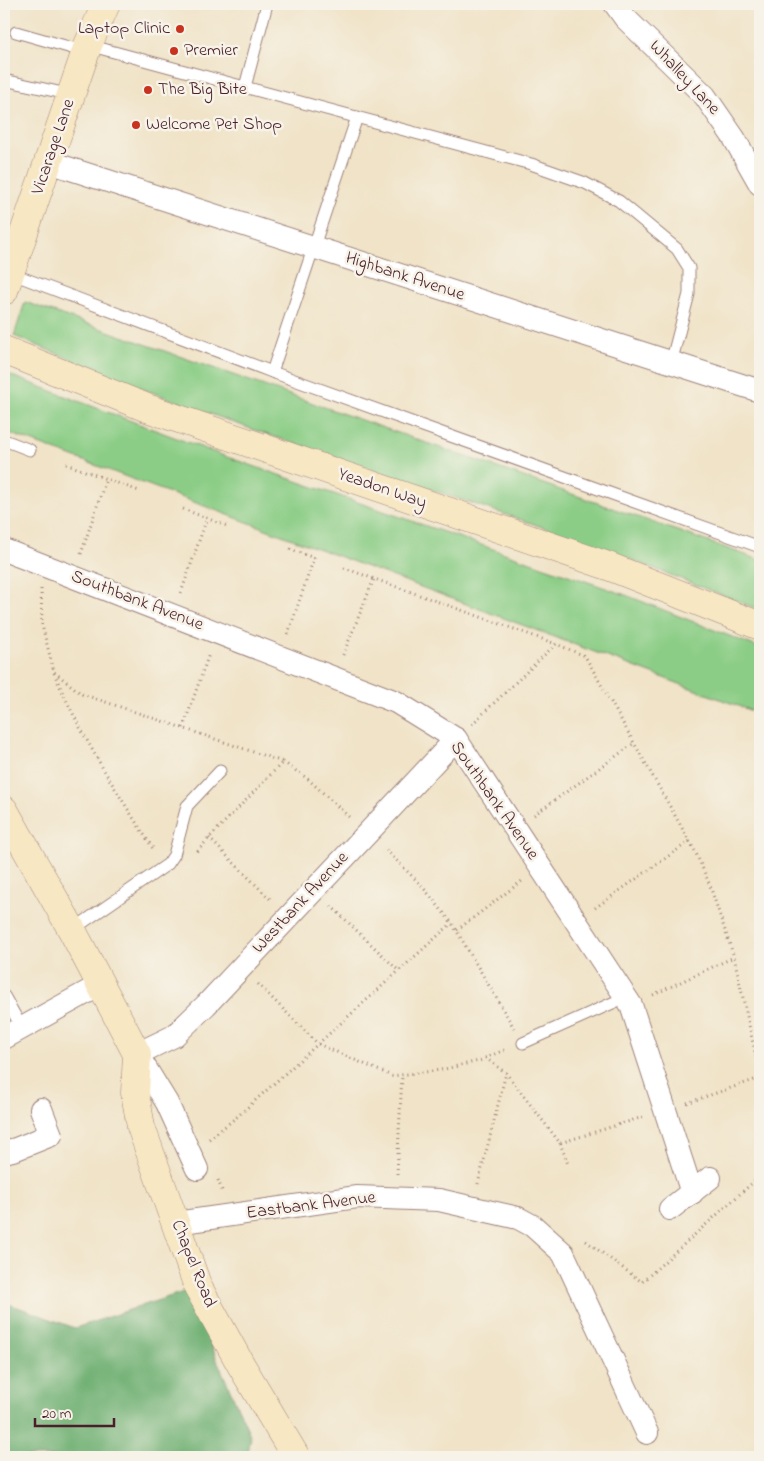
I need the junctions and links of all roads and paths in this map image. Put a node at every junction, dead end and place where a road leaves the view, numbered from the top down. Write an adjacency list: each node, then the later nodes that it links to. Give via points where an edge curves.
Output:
1 (106, 4): 5 (street, Vicarage Lane)
2 (267, 4): 7 (lane)
3 (615, 4): 11 (street, Whalley Lane, via 625,18 705,96)
4 (16, 32): 5 (lane)
5 (87, 48): 7 (lane); 8 (street, Vicarage Lane)
6 (4, 80): 8 (lane)
7 (245, 87): 9 (lane)
8 (72, 94): 10 (street, Vicarage Lane)
9 (358, 117): 12 (lane); 15 (lane, via 530,164 585,183 619,201 676,249 689,268 689,294)
10 (49, 162): 12 (street, Highbank Avenue); 13 (street, Vicarage Lane)
11 (760, 184)
12 (314, 248): 15 (street, Highbank Avenue); 16 (lane)
13 (7, 282): 16 (lane)
14 (4, 350): 34 (street, Yeadon Way, via 147,408 608,566)
15 (671, 363): 17 (street, Highbank Avenue)
16 (272, 372): 26 (lane)
17 (760, 391)
18 (4, 440): 19 (lane)
19 (30, 450)
20 (66, 464): 21 (path)
21 (106, 479): 22 (path); 31 (path)
22 (139, 491)
23 (183, 509): 24 (path)
24 (207, 518): 25 (path); 33 (path)
25 (227, 526)
26 (760, 547)
27 (290, 549): 37 (path, via 314,558)
28 (4, 550): 29 (street, Southbank Avenue)
29 (40, 564): 31 (street, Southbank Avenue); 38 (path, via 42,625)
30 (344, 568): 32 (path)
31 (74, 577): 33 (street, Southbank Avenue)
32 (374, 579): 36 (path); 39 (path)
33 (173, 615): 35 (street, Southbank Avenue)
34 (760, 626)
35 (217, 632): 37 (street, Southbank Avenue); 40 (path)
36 (556, 644): 41 (path); 42 (path, via 585,656)
37 (280, 657): 39 (street, Southbank Avenue)
38 (54, 672): 40 (path, via 82,694); 51 (path, via 70,711 108,779)
39 (334, 678): 41 (street, Southbank Avenue, via 396,702)
40 (183, 728): 43 (path)
41 (456, 740): 46 (street, Southbank Avenue); 47 (street, Westbank Avenue)
42 (633, 744): 46 (path); 49 (path)
43 (283, 762): 47 (path, via 308,779); 48 (path)
44 (220, 771): 51 (lane, via 187,806 174,855)
45 (4, 810): 57 (street)
46 (515, 829): 52 (street, Southbank Avenue)
47 (367, 833): 53 (street, Westbank Avenue); 56 (path, via 416,880)
48 (208, 838): 50 (path); 54 (path)
49 (690, 841): 55 (path); 59 (path, via 709,883)
50 (191, 860)
51 (164, 866): 57 (lane)
52 (540, 867): 55 (street, Southbank Avenue); 58 (path)
53 (314, 890): 54 (street, Westbank Avenue); 61 (path)
54 (289, 917): 60 (street, Westbank Avenue)
55 (577, 921): 64 (street, Southbank Avenue)
56 (452, 923): 58 (path); 61 (path)
57 (72, 930): 62 (street)
58 (457, 930): 66 (path)
59 (734, 957): 64 (path); 72 (path)
60 (242, 968): 67 (path); 68 (street, Westbank Avenue, via 174,1036)
61 (399, 970): 67 (path)
62 (100, 984): 65 (street); 68 (street)
63 (4, 996): 65 (lane)
64 (628, 1001): 66 (lane); 74 (street, Southbank Avenue)
65 (13, 1033)
66 (523, 1043): 69 (path)
67 (318, 1044): 71 (path, via 392,1076); 77 (path, via 238,1116)
68 (137, 1054): 77 (street, via 168,1103); 85 (street, Chapel Road, via 135,1092 141,1127)
69 (482, 1060): 70 (path, via 487,1059); 71 (path)
70 (506, 1073): 75 (path); 83 (path)
71 (402, 1075): 82 (path)
72 (760, 1076): 74 (path)
73 (41, 1109): 76 (street, via 51,1134)
74 (664, 1110): 75 (path); 81 (street, Southbank Avenue)
75 (560, 1143): 78 (path)
76 (4, 1152)
77 (194, 1161)
78 (568, 1164)
79 (760, 1176): 86 (path, via 642,1282)
80 (710, 1178): 81 (street)
81 (692, 1192): 84 (street)
82 (396, 1198): 83 (street, Eastbank Avenue, via 439,1200); 85 (street, Eastbank Avenue, via 357,1197)
83 (472, 1208): 87 (street, Eastbank Avenue, via 518,1218 533,1226 563,1252)
84 (670, 1209)
85 (176, 1223): 88 (street, Chapel Road, via 198,1287)
86 (580, 1237)
87 (647, 1433)
88 (296, 1457)

